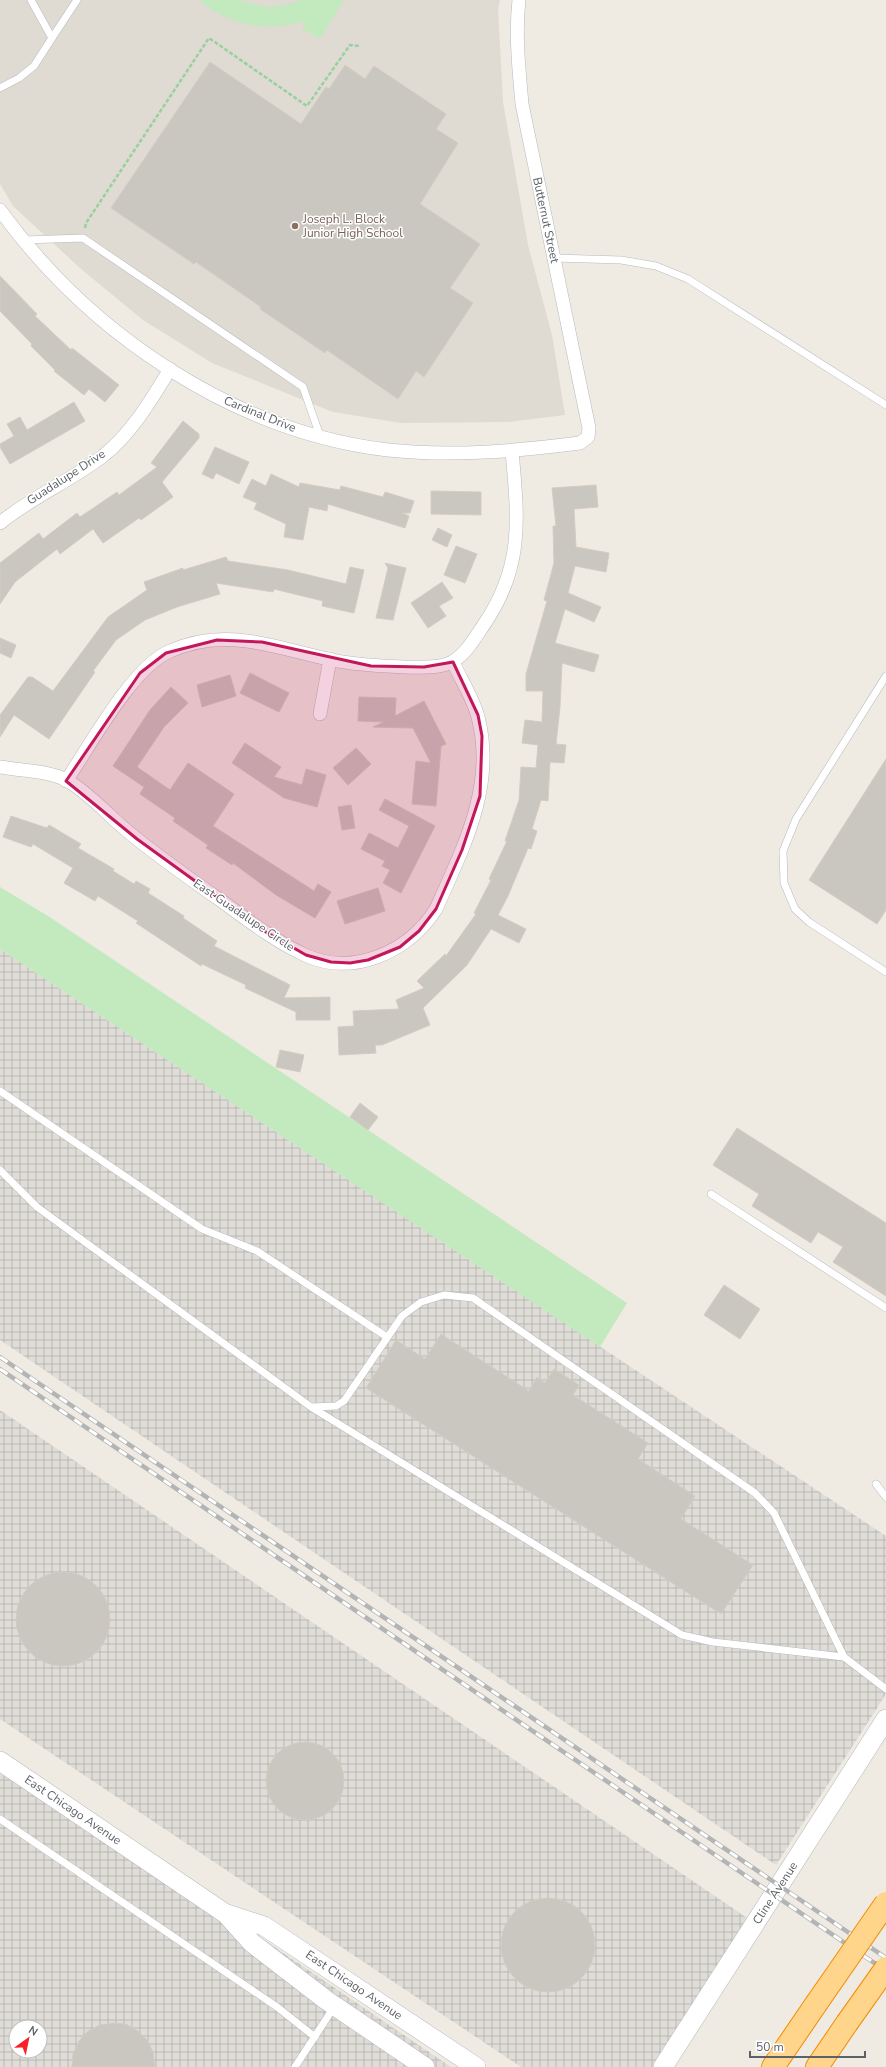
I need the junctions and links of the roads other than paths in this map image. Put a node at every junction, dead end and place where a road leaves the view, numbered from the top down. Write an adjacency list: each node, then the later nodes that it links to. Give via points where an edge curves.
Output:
1 (31, 0): 4 (lane)
2 (77, 0): 4 (lane)
3 (520, 0): 8 (street, Butternut Street, via 517,19 522,104)
4 (52, 38): 5 (lane, via 34,66)
5 (0, 88)
6 (0, 210): 7 (street, Cardinal Drive)
7 (24, 240): 9 (street, Cardinal Drive, via 85,304 141,350); 11 (lane, via 83,238 303,387)
8 (554, 258): 10 (lane, via 621,260 656,266 688,279); 12 (street, Butternut Street, via 589,428)
9 (170, 369): 11 (street, Cardinal Drive, via 231,404 269,420); 14 (street, Guadalupe Drive, via 137,419 108,452 20,507)
10 (886, 405)
11 (320, 436): 13 (street, Cardinal Drive, via 351,444 402,451 463,454)
12 (588, 437): 13 (street, Cardinal Drive, via 580,443)
13 (512, 451): 16 (street, via 518,516 513,562 506,584 488,620 464,652)
14 (0, 523)
15 (330, 659): 16 (street, via 370,666 424,667 443,666); 18 (street); 20 (street, via 262,642 239,640 218,640 181,647 166,653 140,673)
16 (453, 662): 20 (street, East Guadalupe Circle, via 478,716 482,736 483,774 473,823 439,903 428,921 400,947 368,960 350,963 331,962 306,955 286,945 171,865)
17 (886, 676): 21 (lane, via 796,819 783,851 784,883 795,910 809,922)
18 (320, 714)
19 (0, 767): 20 (street, via 52,775)
20 (66, 781)
21 (886, 972)
22 (0, 1091): 26 (lane, via 202,1229 257,1251)
23 (0, 1170): 27 (lane, via 37,1207)
24 (711, 1194): 25 (lane)
25 (886, 1308)
26 (387, 1337): 27 (lane, via 344,1401 336,1406); 30 (lane, via 402,1316 421,1302 444,1295 473,1298 756,1493 774,1513)
27 (311, 1407): 30 (lane, via 682,1635 713,1642)
28 (876, 1484): 29 (lane)
29 (886, 1497)
30 (844, 1657): 31 (lane)
31 (886, 1689)
32 (886, 1719): 40 (main road, Cline Avenue)
33 (0, 1761): 36 (main road, East Chicago Avenue)
34 (0, 1819): 39 (lane, via 277,2007)
35 (886, 1903): 46 (highway, bridge)
36 (226, 1914): 38 (main road, East Chicago Avenue, via 252,1943); 43 (main road, East Chicago Avenue, via 264,1926)
37 (886, 1968): 47 (highway, bridge)
38 (335, 2006): 39 (lane); 42 (main road, East Chicago Avenue)
39 (315, 2037): 41 (lane)
40 (681, 2039): 44 (main road, Cline Avenue); 45 (main road)
41 (295, 2067)
42 (425, 2067)
43 (476, 2067)
44 (663, 2067)
45 (672, 2067)
46 (773, 2067)
47 (817, 2067)

